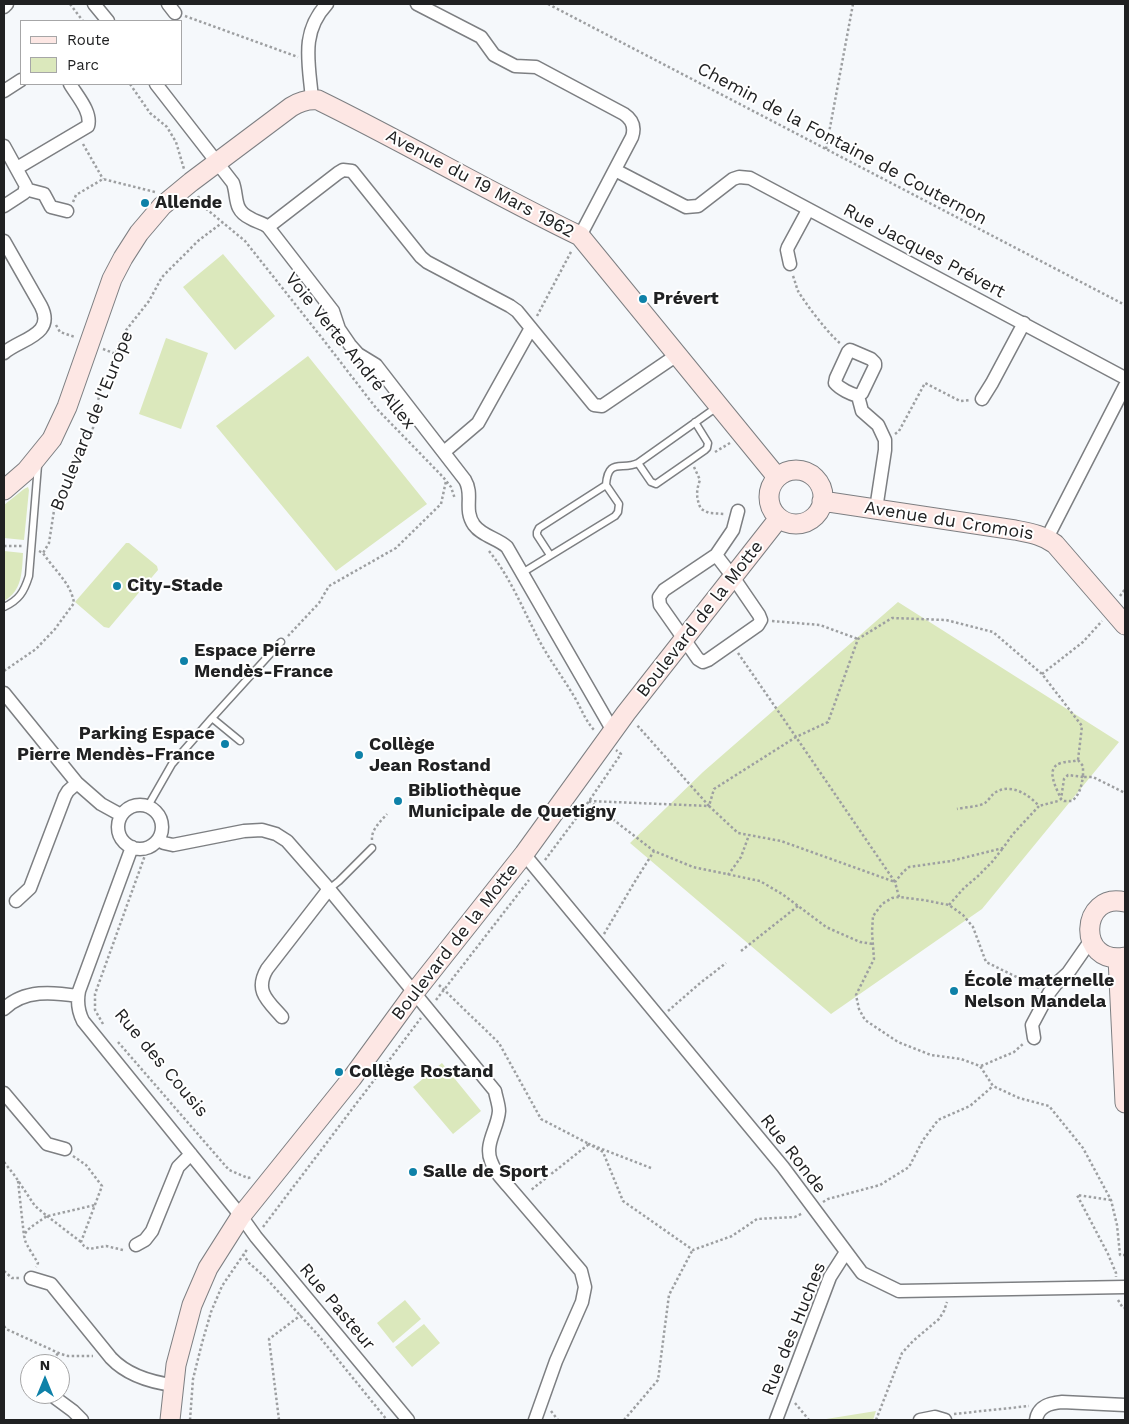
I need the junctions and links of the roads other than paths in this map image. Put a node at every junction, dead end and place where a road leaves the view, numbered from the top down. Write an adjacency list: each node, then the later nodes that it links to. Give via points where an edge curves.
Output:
1 (7, 4): 5 (street)
2 (94, 4): 6 (street)
3 (328, 4): 11 (street, via 318,14 309,40)
4 (417, 4): 15 (street, via 482,37 494,55 515,66 536,67 628,117 634,131)
5 (4, 7)
6 (107, 20)
7 (20, 81): 10 (street)
8 (71, 85): 14 (street, via 86,111 88,126)
9 (157, 85): 13 (street)
10 (4, 90)
11 (312, 100): 13 (street, via 290,107); 21 (street, Avenue du 19 Mars 1962, via 365,123)
12 (4, 146): 14 (street)
13 (218, 163): 20 (street, via 233,183 240,209 249,218); 35 (street, Boulevard de l'Europe, via 162,206 123,258 112,279 67,406 52,439)
14 (17, 168): 16 (street)
15 (615, 170): 18 (street, Rue Jacques Prévert, via 686,207 698,206 733,179 750,178); 21 (street)
16 (25, 189): 17 (street); 19 (street, via 44,194 52,207)
17 (4, 206)
18 (808, 210): 23 (street, via 788,247); 24 (street, Rue Jacques Prévert)
19 (67, 211)
20 (268, 227): 25 (street, via 338,173 352,171 421,257 510,306); 34 (street, via 333,312 350,345 376,365)
21 (580, 236): 27 (street, Avenue du 19 Mars 1962)
22 (4, 241): 26 (street, via 45,318 40,331)
23 (790, 264)
24 (1024, 323): 28 (street, Rue Jacques Prévert); 31 (street)
25 (531, 328): 27 (street, via 591,402 598,406); 34 (street, via 478,424)
26 (4, 353)
27 (677, 355): 32 (street, Avenue du 19 Mars 1962)
28 (1125, 378)
29 (1125, 386): 44 (street)
30 (858, 396): 30 (street, via 835,382 850,350 875,363); 41 (street, via 862,411 878,425 885,440)
31 (982, 399)
32 (718, 406): 33 (lane); 37 (street, Avenue du 19 Mars 1962)
33 (695, 422): 36 (lane); 36 (lane, via 708,443 705,450 656,484)
34 (444, 452): 47 (street, via 468,485 468,512 475,526 505,545)
35 (39, 456): 39 (street, Boulevard de l'Europe); 49 (lane, via 29,576 26,588 16,600)
36 (638, 463): 38 (lane, via 612,468)
37 (777, 477): 40 (street, via 791,470 808,473 821,486); 43 (street, via 768,494)
38 (606, 485): 45 (lane, via 537,530); 45 (lane, via 619,504 615,516)
39 (4, 490)
40 (822, 501): 41 (street, Avenue du Cromois); 43 (street, via 820,510 808,521 792,524)
41 (876, 509): 44 (street, Avenue du Cromois, via 1034,533)
42 (734, 514): 46 (street, via 733,530)
43 (778, 518): 48 (street, Boulevard de la Motte)
44 (1047, 538): 50 (street, Avenue du Cromois)
45 (550, 555): 47 (lane)
46 (716, 555): 48 (street); 51 (street, via 660,594 660,605)
47 (522, 573): 55 (street)
48 (733, 577): 51 (street, Boulevard de la Motte); 51 (street, via 759,615 758,625 706,662 698,659)
49 (4, 607)
50 (1125, 625)
51 (684, 640): 55 (street, Boulevard de la Motte)
52 (282, 642): 54 (lane)
53 (4, 693): 57 (street)
54 (212, 718): 56 (lane); 58 (lane, via 172,764)
55 (610, 737): 63 (street, Boulevard de la Motte)
56 (240, 741)
57 (77, 783): 59 (street, via 101,804); 65 (street, via 65,796 30,888)
58 (148, 806): 59 (street, via 136,805); 60 (street, via 157,812 163,827)
59 (121, 815): 61 (street, via 118,832 121,839)
60 (153, 843): 61 (street, via 139,849); 64 (street, via 173,845 262,830 287,841)
61 (132, 847): 70 (street)
62 (372, 848): 64 (lane)
63 (524, 854): 69 (street, Boulevard de la Motte); 80 (street, Rue Ronde, via 782,1167)
64 (328, 889): 69 (street); 72 (street, via 261,978 264,996)
65 (16, 900)
66 (1125, 902): 67 (street, via 1110,902 1095,912 1090,921)
67 (1091, 940): 68 (street, via 1102,953); 73 (street, via 1049,993 1032,1025)
68 (1122, 958): 75 (street)
69 (414, 993): 78 (street, Boulevard de la Motte, via 352,1078); 90 (street, via 494,1091 499,1110 489,1147 490,1160 499,1175 581,1271 584,1279 582,1302)
70 (78, 996): 71 (street, via 37,993 14,1000); 77 (street, Rue des Cousis, via 78,1009 83,1021)
71 (4, 1009)
72 (282, 1017)
73 (1034, 1038)
74 (4, 1093): 76 (street, via 47,1144)
75 (1125, 1103)
76 (65, 1150)
77 (191, 1154): 78 (street, Rue des Cousis); 79 (street, via 178,1167 152,1231)
78 (241, 1216): 83 (street, Boulevard de la Motte, via 208,1268 192,1305 180,1344); 89 (street, Rue Pasteur)
79 (136, 1245)
80 (846, 1252): 82 (street, Rue Ronde, via 862,1273 899,1291); 91 (street, Rue des Huches, via 830,1277)
81 (31, 1278): 83 (street, via 52,1284 122,1368)
82 (1121, 1287)
83 (173, 1386): 88 (street, Boulevard de la Motte)
84 (64, 1404): 87 (street)
85 (1125, 1404): 93 (street, via 1062,1402 1045,1406)
86 (943, 1418): 92 (street)
87 (82, 1420)
88 (170, 1420)
89 (408, 1420)
90 (535, 1420)
91 (776, 1420)
92 (920, 1420)
93 (1036, 1420)

